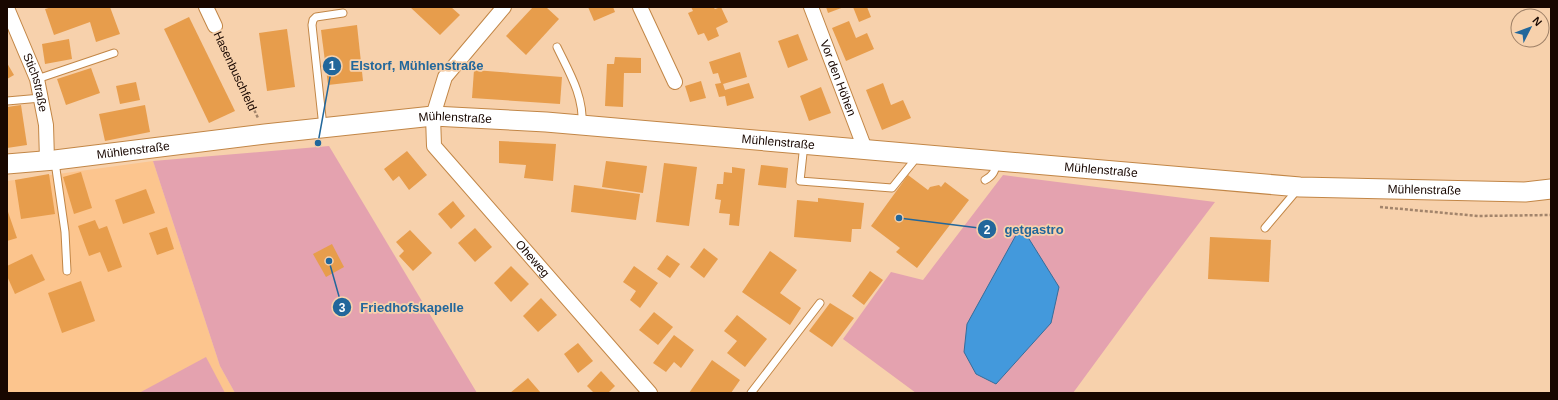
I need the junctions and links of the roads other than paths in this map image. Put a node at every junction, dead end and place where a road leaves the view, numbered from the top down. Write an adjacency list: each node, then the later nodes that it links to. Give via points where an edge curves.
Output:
1 (206, 7): 7 (street, Hasenbuschfeld)
2 (504, 7): 14 (street, Oheweg, via 445,77)
3 (640, 7): 11 (street)
4 (810, 7): 18 (street, Vor den Höhen)
5 (7, 8): 10 (street, Stichstraße)
6 (343, 13): 16 (lane, via 316,16 312,25)
7 (215, 26)
8 (557, 47): 15 (lane, via 581,101)
9 (114, 53): 10 (lane)
10 (37, 79): 12 (street, Stichstraße)
11 (675, 82)
12 (41, 98): 13 (lane); 20 (street, Stichstraße)
13 (7, 101)
14 (433, 116): 15 (main road, Mühlenstraße); 16 (main road, Mühlenstraße); 29 (street, Oheweg, via 434,146)
15 (582, 124): 17 (main road, Mühlenstraße)
16 (323, 128): 20 (main road, Mühlenstraße)
17 (804, 144): 18 (main road, Mühlenstraße); 19 (lane, via 800,181 892,188 913,162)
18 (865, 149): 19 (main road, Mühlenstraße)
19 (913, 154): 21 (main road, Mühlenstraße)
20 (51, 160): 22 (main road, Mühlenstraße); 27 (lane, via 65,232)
21 (997, 161): 23 (lane, via 996,170); 24 (main road, Mühlenstraße)
22 (7, 164)
23 (985, 180)
24 (1300, 187): 25 (main road, Mühlenstraße, via 1525,192); 26 (lane)
25 (1551, 189)
26 (1265, 228)
27 (67, 271)
28 (820, 303): 30 (lane)
29 (650, 393)
30 (751, 393)

